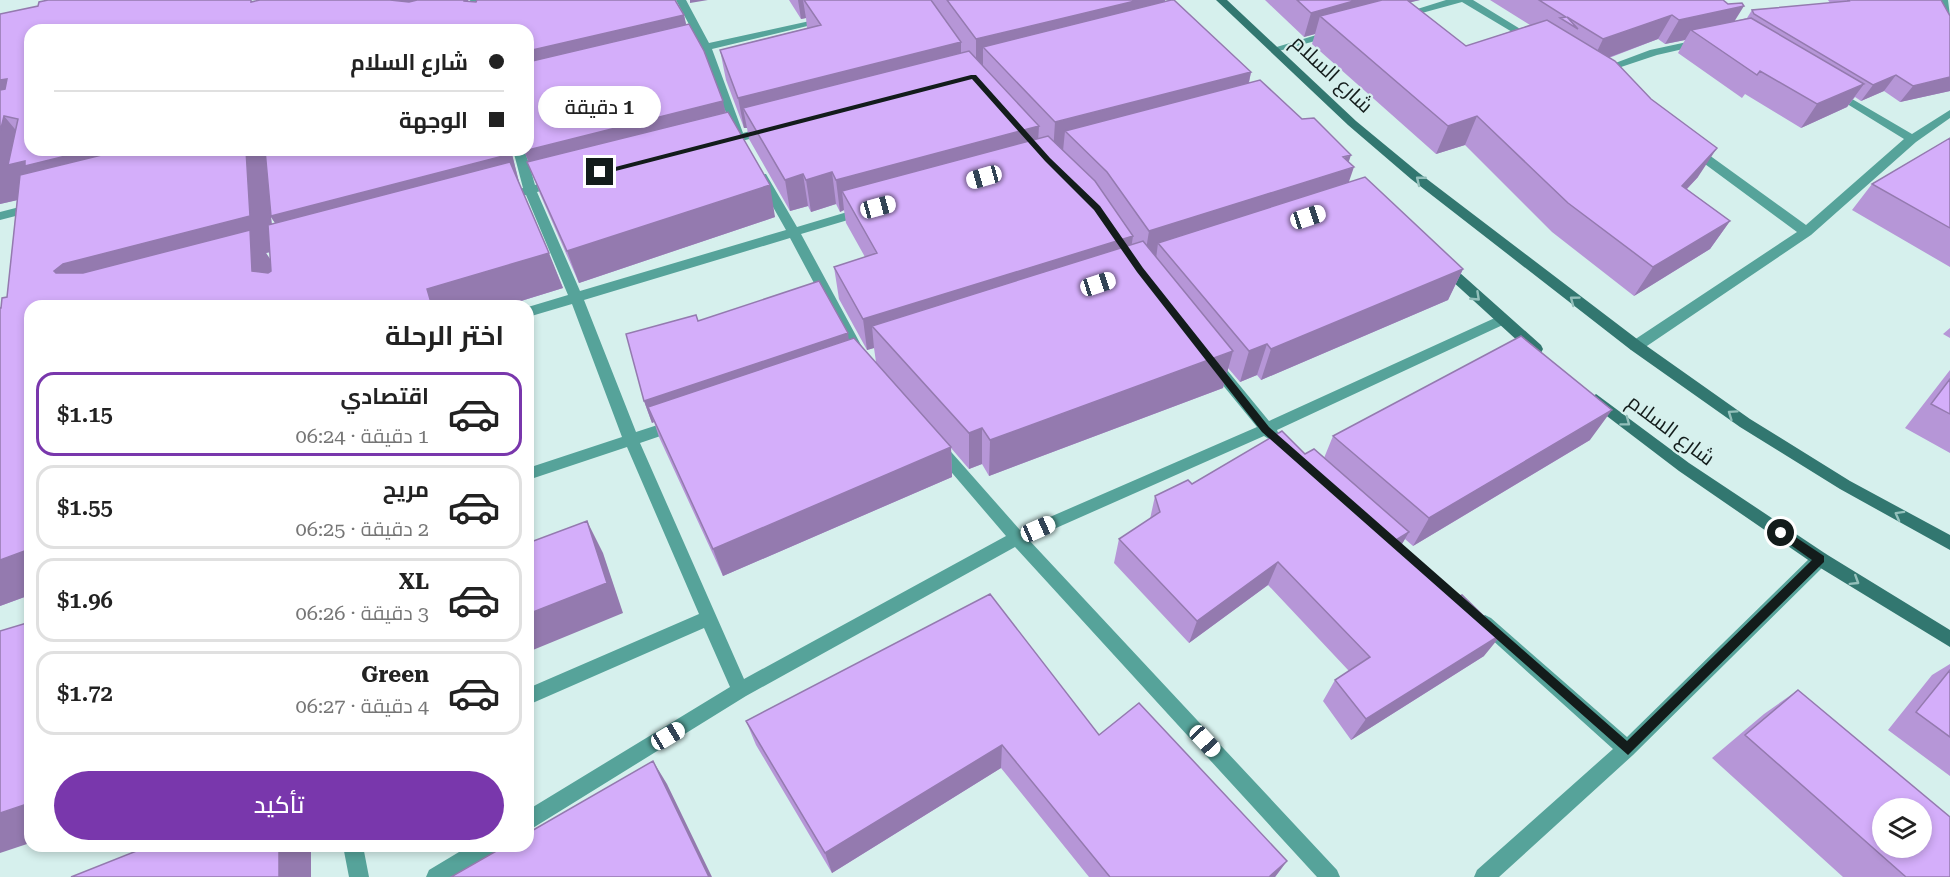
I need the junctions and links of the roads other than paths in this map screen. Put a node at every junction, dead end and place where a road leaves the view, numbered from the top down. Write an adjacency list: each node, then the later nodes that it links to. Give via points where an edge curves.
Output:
1 (475, 0): 10 (street)
2 (681, 0): 14 (street)
3 (1221, 0): 15 (street, شارع السلام)
4 (1458, 0): 9 (street)
5 (1466, 0): 13 (street)
6 (1943, 0): 7 (street)
7 (1950, 13)
8 (833, 17): 14 (street)
9 (1389, 18)
10 (482, 24)
11 (1343, 31): 15 (street)
12 (1718, 38): 17 (street, via 1654,52 1590,75)
13 (1542, 46)
14 (706, 47): 16 (street); 22 (street)
15 (1275, 49): 41 (street, شارع السلام, one-way to 15, via 1415,176 1352,123)
16 (684, 53)
17 (1599, 82)
18 (1820, 83): 21 (street)
19 (1950, 113): 21 (street)
20 (784, 126): 22 (street)
21 (1912, 139): 36 (street)
22 (742, 143): 24 (street)
23 (1684, 143): 36 (street)
24 (705, 147)
25 (521, 156): 29 (street)
26 (757, 169): 35 (street)
27 (565, 181): 29 (street)
28 (27, 190): 34 (street)
29 (530, 190): 30 (street); 38 (street)
30 (486, 202)
31 (47, 204): 34 (street)
32 (881, 206): 35 (street)
33 (0, 216): 34 (street)
34 (23, 216)
35 (793, 231): 38 (street); 44 (street)
36 (1806, 232): 41 (street)
37 (1436, 259): 40 (street, one-way to 40)
38 (576, 297): 39 (street); 48 (street)
39 (534, 310)
40 (1502, 320): 43 (street); 47 (street)
41 (1636, 346): 53 (street, شارع السلام, one-way to 41, via 1745,423)
42 (1207, 354): 47 (street)
43 (1547, 359)
44 (864, 362)
45 (1584, 390): 54 (street, شارع السلام, one-way to 54, via 1684,467)
46 (686, 421): 48 (street)
47 (1266, 429): 50 (street); 52 (street)
48 (631, 440): 51 (street); 56 (street)
49 (932, 440): 52 (street)
50 (1283, 445)
51 (534, 472)
52 (1017, 538): 58 (street); 66 (street)
53 (1950, 543)
54 (1820, 559): 57 (street, شارع السلام, one-way to 57); 60 (street)
55 (1477, 616): 60 (street)
56 (708, 618): 58 (street); 59 (street)
57 (1950, 639)
58 (740, 690): 61 (street)
59 (534, 694)
60 (1628, 749): 67 (street)
61 (534, 817)
62 (354, 852): 64 (street)
63 (477, 852): 65 (street)
64 (359, 877)
65 (436, 877)
66 (1330, 877)
67 (1484, 877)

